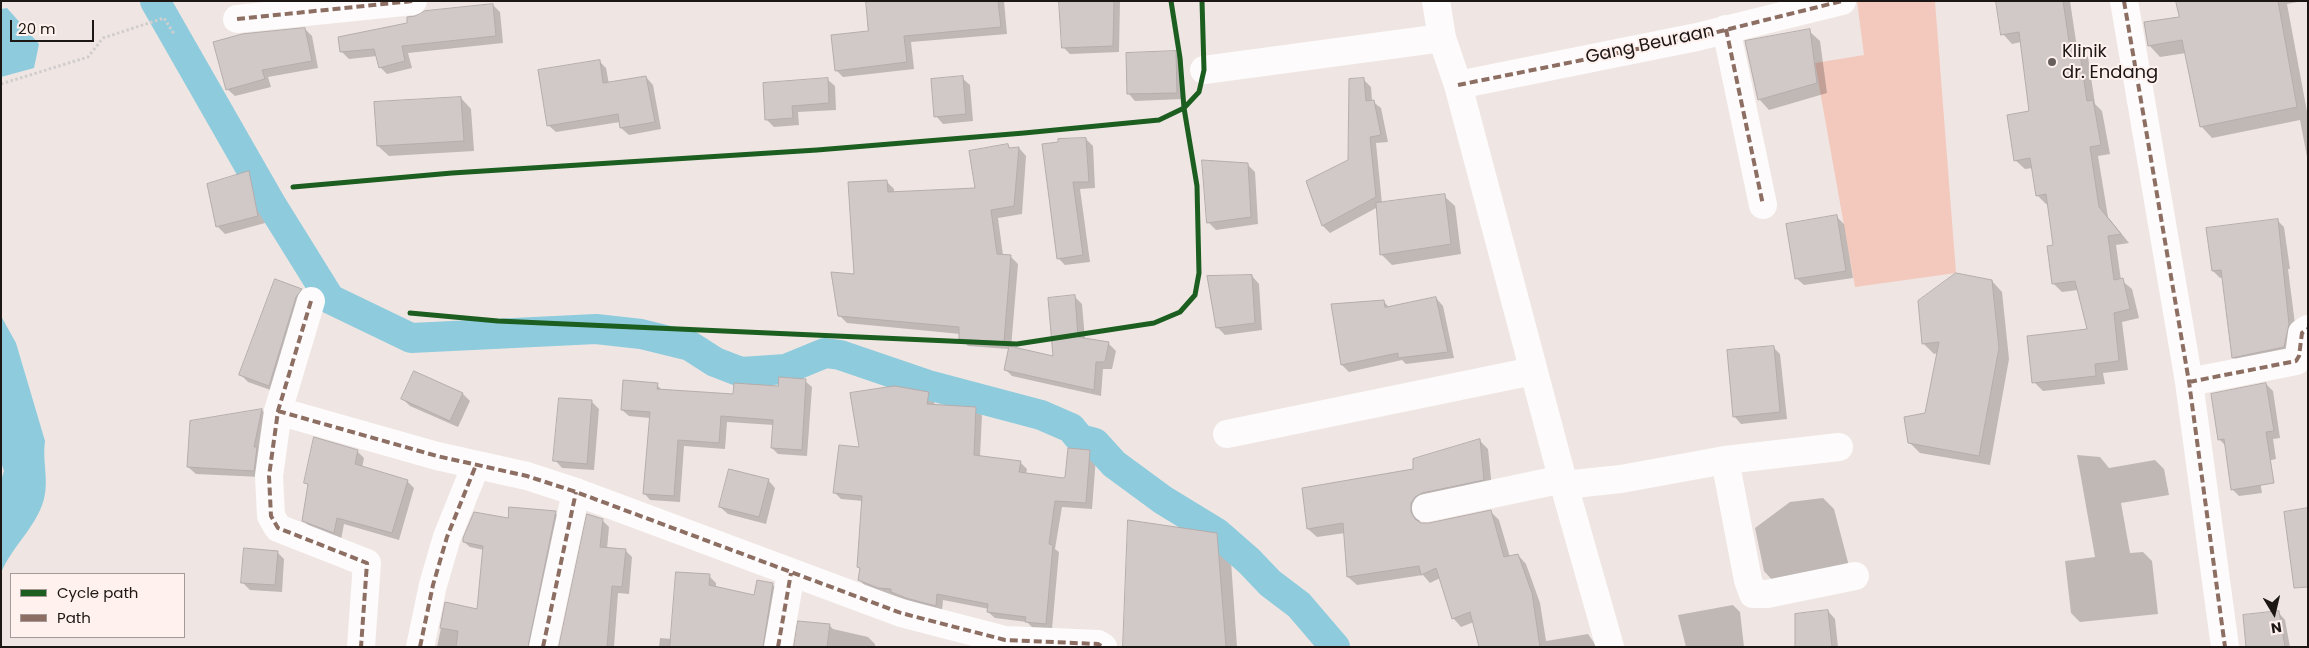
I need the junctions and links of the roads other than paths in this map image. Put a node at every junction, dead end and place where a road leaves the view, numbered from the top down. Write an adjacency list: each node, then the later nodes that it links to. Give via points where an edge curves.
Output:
1 (413, 1): 5 (street)
2 (1436, 1): 7 (street)
3 (1842, 1): 6 (street, Gang Beuraan)
4 (2124, 1): 14 (street)
5 (237, 19)
6 (1726, 29): 9 (street, Gang Beuraan); 10 (street)
7 (1442, 38): 8 (street); 9 (street)
8 (1204, 70)
9 (1458, 85): 13 (street)
10 (1763, 205)
11 (310, 301): 15 (street)
12 (2308, 328): 14 (street, via 2302,333 2296,361)
13 (1534, 371): 16 (street); 20 (street)
14 (2189, 382): 31 (street)
15 (278, 411): 19 (street); 25 (street, via 269,476 271,516 278,528 367,563)
16 (1226, 434)
17 (1839, 447): 18 (street)
18 (1724, 460): 20 (street, via 1621,479); 24 (street, via 1753,594)
19 (476, 465): 21 (street, via 527,476); 26 (street, via 447,537)
20 (1564, 482): 22 (street); 30 (street)
21 (576, 492): 23 (street); 27 (street)
22 (1426, 508)
23 (792, 573): 28 (street); 29 (street, via 901,613 1005,640 1098,644)
24 (1855, 576)
25 (361, 647)
26 (420, 647)
27 (543, 647)
28 (778, 647)
29 (1103, 647)
30 (1610, 647)
31 (2225, 647)

